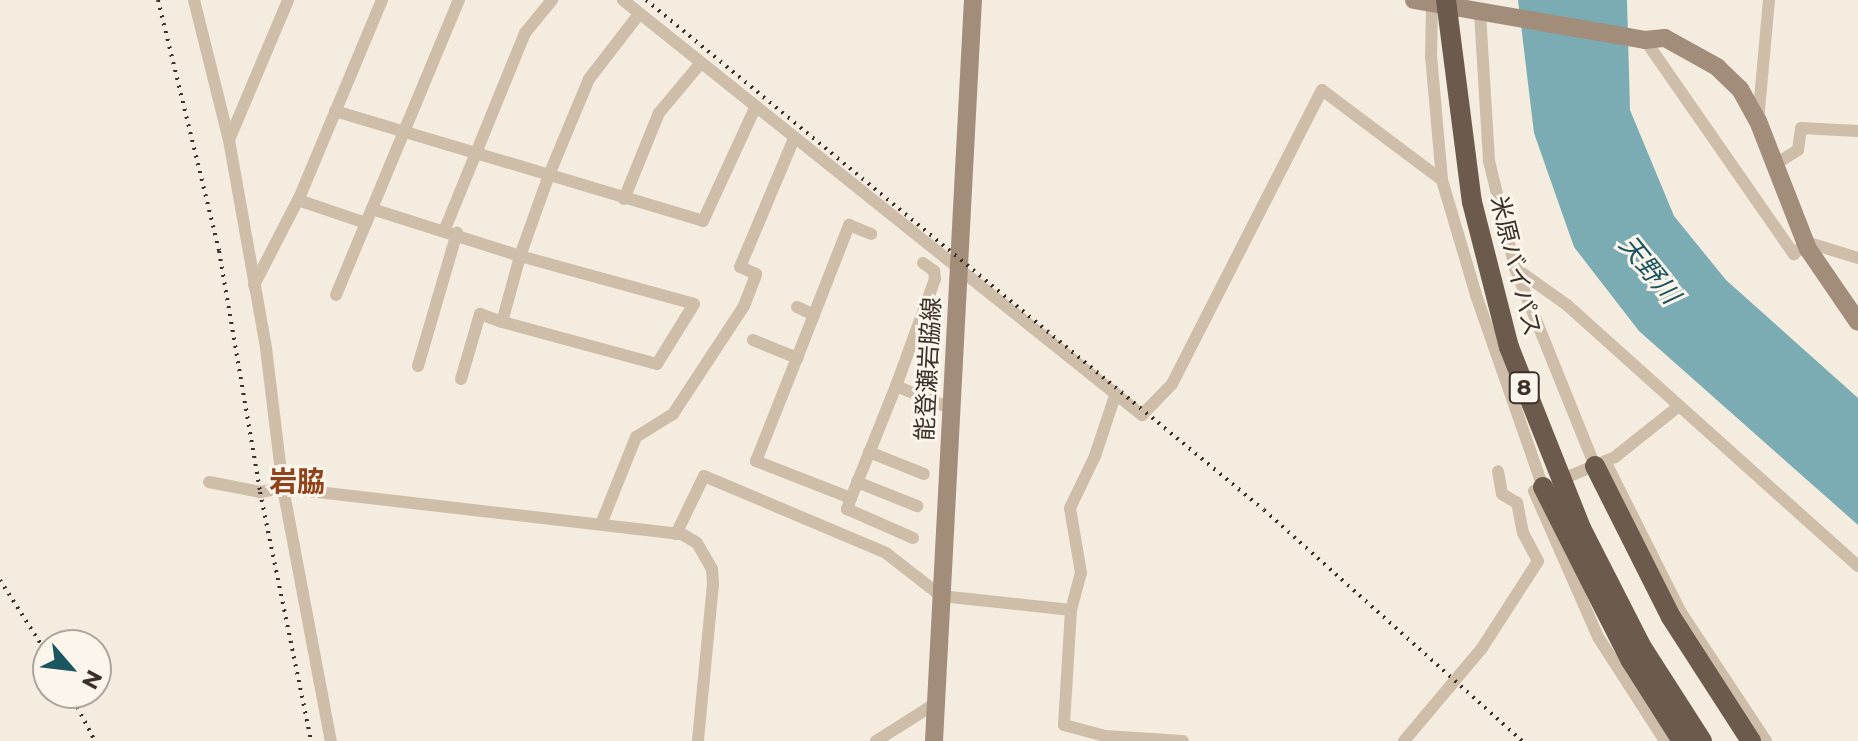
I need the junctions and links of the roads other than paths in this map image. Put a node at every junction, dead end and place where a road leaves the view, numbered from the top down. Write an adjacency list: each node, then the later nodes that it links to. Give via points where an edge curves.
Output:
1 (288, 0): 19 (street)
2 (382, 0): 15 (street)
3 (459, 0): 18 (street)
4 (552, 0): 21 (street, via 525,33)
5 (623, 0): 11 (street)
6 (973, 0): 35 (main road, 能登瀬岩脇線)
7 (1769, 0): 16 (street)
8 (1431, 2): 10 (main road); 24 (street); 78 (highway, 米原バイパス / 8, bridge, via 1472,202 1509,347 1581,528 1641,646)
9 (198, 4): 19 (street)
10 (1480, 13): 12 (main road); 36 (street, via 1489,161)
11 (639, 14): 13 (street); 23 (street, via 589,79)
12 (1638, 39): 16 (main road, via 1665,38 1717,67 1740,89); 31 (street, via 1794,254)
13 (700, 64): 14 (street); 25 (street, via 659,113)
14 (754, 110): 20 (street); 25 (street, via 703,221)
15 (335, 111): 18 (street); 26 (street)
16 (1758, 121): 22 (main road)
17 (1858, 131): 22 (street, via 1801,128 1798,150)
18 (404, 133): 21 (street); 27 (street)
19 (229, 140): 37 (street)
20 (793, 141): 35 (street); 62 (street, via 740,267 756,274 744,306 673,414 636,437)
21 (477, 154): 23 (street); 29 (street)
22 (1774, 165): 31 (main road)
23 (549, 175): 25 (street); 32 (street)
24 (1442, 180): 48 (street, via 1322,90 1172,384 1142,415); 58 (street)
25 (624, 199)
26 (298, 200): 28 (street); 37 (street)
27 (372, 209): 28 (street); 29 (street)
28 (366, 223): 38 (street)
29 (451, 231): 32 (street); 45 (street)
30 (871, 234): 40 (street, via 849,225)
31 (1806, 242): 33 (street); 42 (main road, via 1824,279)
32 (520, 256): 41 (street); 41 (street, via 694,304 657,364)
33 (1858, 258)
34 (923, 263): 47 (street, via 935,279)
35 (957, 267): 48 (street); 50 (main road, 能登瀬岩脇線)
36 (1515, 268): 49 (street, via 1567,305); 52 (street)
37 (254, 285): 57 (street)
38 (336, 295)
39 (797, 307): 40 (street)
40 (814, 315): 44 (street)
41 (502, 322): 46 (street, via 480,314)
42 (1858, 322)
43 (753, 340): 44 (street)
44 (797, 358): 59 (street, via 756,461)
45 (418, 366)
46 (461, 379)
47 (896, 386): 50 (street); 51 (street)
48 (1116, 393): 67 (street, via 1070,508 1081,573)
49 (1679, 406): 52 (street); 65 (street)
50 (950, 408): 66 (main road, 能登瀬岩脇線)
51 (869, 452): 54 (street); 56 (street)
52 (1600, 464): 58 (street); 79 (highway, via 1671,617); 80 (street, via 1680,611)
53 (1498, 471): 60 (street, via 1502,494)
54 (924, 474)
55 (209, 482): 57 (street, via 260,492)
56 (857, 482): 59 (street); 61 (street)
57 (283, 488): 62 (street); 70 (street)
58 (1539, 489): 60 (street); 76 (street, via 1598,637); 77 (highway)
59 (851, 498): 64 (street, via 847,509)
60 (1517, 503): 75 (street, via 1523,533 1538,561 1482,648)
61 (917, 506)
62 (601, 524): 63 (street)
63 (676, 534): 66 (street, via 704,476 886,553); 71 (street, via 697,543 712,569)
64 (913, 538)
65 (1856, 561)
66 (941, 596): 67 (street); 68 (main road, 能登瀬岩脇線)
67 (1071, 610): 69 (street, via 1064,725)
68 (936, 703): 72 (street); 73 (main road, 能登瀬岩脇線)
69 (1105, 738): 74 (street)
70 (331, 741)
71 (698, 741)
72 (876, 741)
73 (934, 741)
74 (1183, 741)
75 (1404, 741)
76 (1665, 741)
77 (1682, 741)
78 (1702, 741)
79 (1751, 741)
80 (1766, 741)

